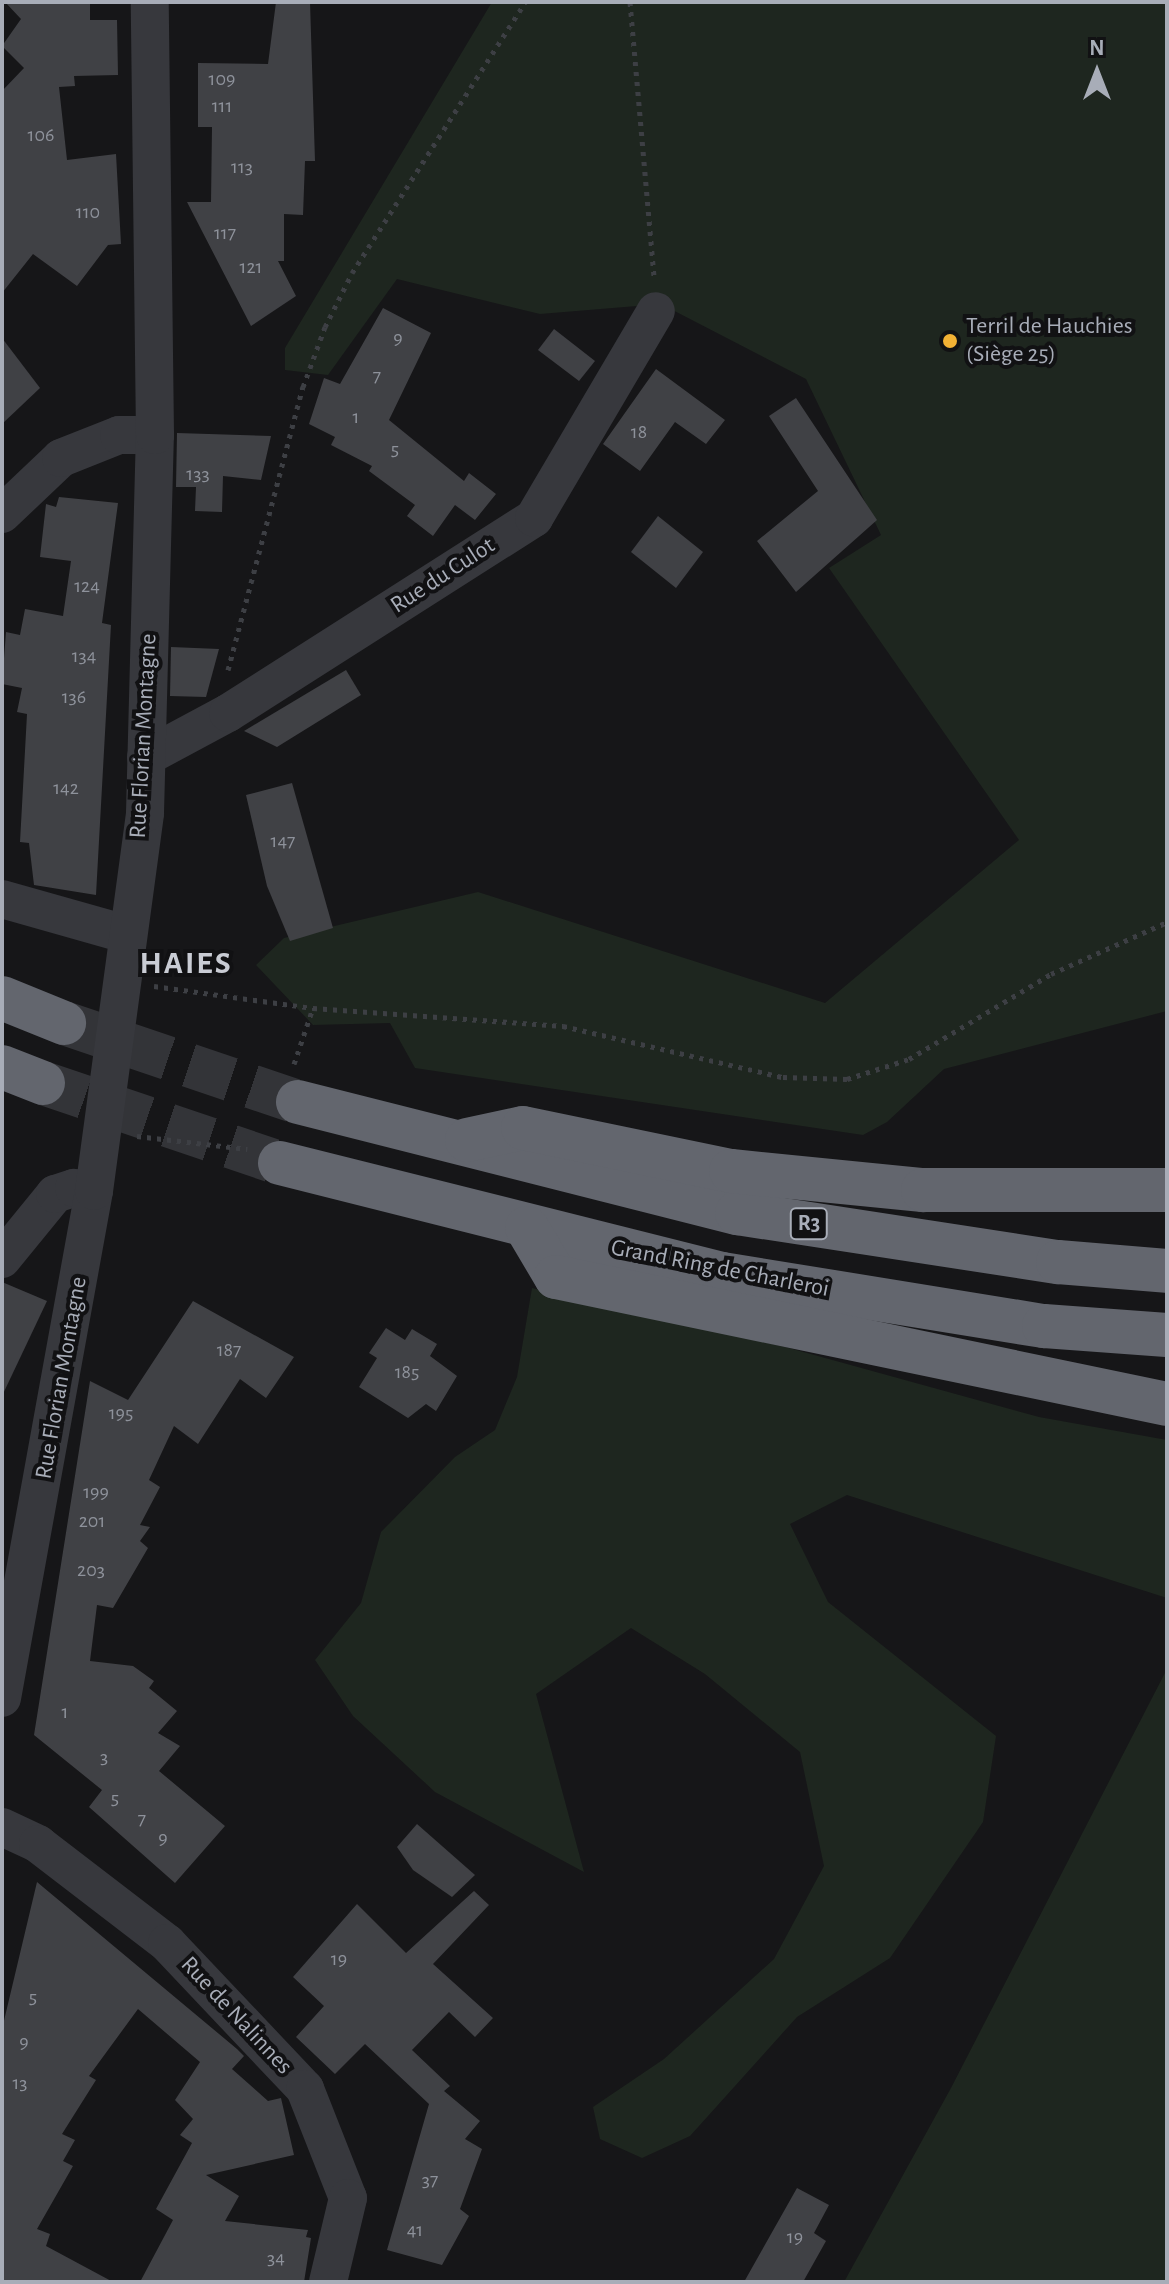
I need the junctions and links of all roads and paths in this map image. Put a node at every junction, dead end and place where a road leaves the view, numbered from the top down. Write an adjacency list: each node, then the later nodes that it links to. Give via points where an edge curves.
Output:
1 (150, 2): 5 (street, Rue Florian Montagne)
2 (525, 2): 7 (path, via 352,273 319,341 223,692)
3 (630, 2): 4 (path)
4 (656, 311): 7 (street, Rue du Culot, via 534,518)
5 (155, 435): 6 (street, via 119,435 61,458); 8 (street, Rue Florian Montagne)
6 (2, 514)
7 (228, 713): 8 (street, Rue du Culot)
8 (146, 757): 11 (street, Rue Florian Montagne, via 145,813)
9 (2, 899): 11 (street)
10 (1167, 922): 14 (path, via 1051,974 909,1059 847,1079 783,1077 563,1026)
11 (126, 934): 12 (street, Rue Florian Montagne)
12 (119, 981): 14 (path); 19 (street, Rue Florian Montagne)
13 (2, 998): 15 (highway)
14 (313, 1008): 18 (path)
15 (64, 1023)
16 (2, 1067): 17 (highway)
17 (43, 1083)
18 (293, 1090): 20 (highway, R3)
19 (102, 1132): 21 (path); 23 (street, Rue Florian Montagne)
20 (457, 1143): 22 (highway, via 523,1128 731,1171 908,1188); 26 (highway, R3, via 737,1213 1058,1262)
21 (265, 1156): 24 (highway, Grand Ring de Charleroi)
22 (1167, 1190)
23 (94, 1191): 25 (street, via 74,1188 55,1194); 29 (street, Rue Florian Montagne)
24 (527, 1228): 27 (highway, Grand Ring de Charleroi, via 722,1274 1044,1326); 28 (highway, via 556,1277)
25 (2, 1259)
26 (1167, 1271)
27 (1167, 1335)
28 (1167, 1404)
29 (2, 1698)
30 (2, 1827): 31 (street, Rue de Nalinnes, via 38,1844 167,1943 305,2089 348,2198)
31 (328, 2282)

